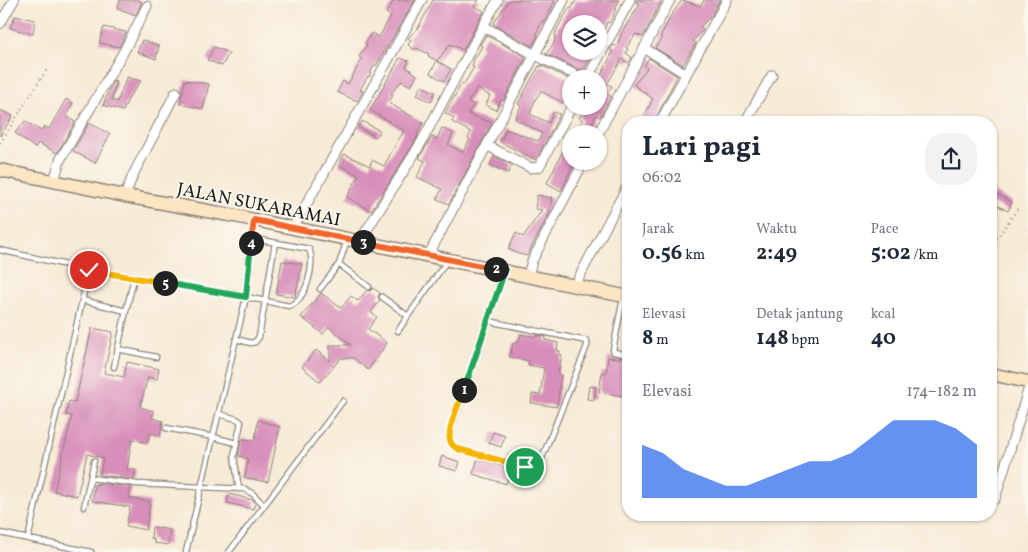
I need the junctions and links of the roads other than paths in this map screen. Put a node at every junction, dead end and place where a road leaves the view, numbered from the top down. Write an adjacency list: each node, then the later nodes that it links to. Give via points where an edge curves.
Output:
1 (14, 0): 9 (street)
2 (422, 0): 29 (street)
3 (498, 0): 10 (street)
4 (564, 0): 12 (street)
5 (630, 0): 14 (street)
6 (670, 0): 11 (street)
7 (728, 0): 15 (street)
8 (148, 6): 25 (street, via 60,160)
9 (0, 24)
10 (484, 26): 12 (street); 32 (street, via 434,119)
11 (644, 48): 15 (street); 21 (street)
12 (535, 55): 13 (street); 22 (street)
13 (566, 70)
14 (590, 70)
15 (686, 74): 19 (street)
16 (772, 75): 20 (street)
17 (176, 92): 26 (street)
18 (567, 115): 22 (street, via 539,167 531,168)
19 (663, 116)
20 (748, 116)
21 (603, 125)
22 (488, 146): 35 (street)
23 (0, 170): 25 (street, JALAN SUKARAMAI)
24 (579, 170): 40 (street, via 532,261)
25 (54, 181): 26 (street, JALAN SUKARAMAI)
26 (125, 196): 28 (street, JALAN SUKARAMAI)
27 (622, 196): 42 (street)
28 (254, 220): 29 (street, JALAN SUKARAMAI); 30 (lane)
29 (293, 228): 31 (street, JALAN SUKARAMAI)
30 (252, 238): 33 (lane); 46 (lane)
31 (347, 239): 32 (street, JALAN SUKARAMAI); 37 (lane)
32 (360, 241): 35 (street, JALAN SUKARAMAI)
33 (275, 243): 49 (lane); 49 (lane, via 309,249 312,256 309,279 294,305)
34 (0, 250): 38 (lane)
35 (428, 256): 36 (street, JALAN SUKARAMAI)
36 (448, 260): 39 (street, JALAN SUKARAMAI); 52 (lane)
37 (339, 264): 43 (lane); 44 (lane)
38 (89, 270): 41 (lane); 48 (lane)
39 (505, 270): 40 (street, JALAN SUKARAMAI); 53 (lane)
40 (528, 276): 42 (street, JALAN SUKARAMAI)
41 (134, 278): 46 (lane); 50 (lane)
42 (575, 285): 45 (street, JALAN SUKARAMAI)
43 (369, 287)
44 (320, 289)
45 (622, 296)
46 (246, 297): 49 (lane); 55 (lane)
47 (382, 297): 52 (lane)
48 (82, 300): 50 (lane); 76 (lane)
49 (264, 302): 55 (lane, via 257,340)
50 (126, 311): 56 (lane)
51 (622, 313): 57 (lane, via 613,350)
52 (408, 316): 54 (lane)
53 (488, 321): 53 (lane, via 451,429 450,442 458,449 525,467 537,466 587,341)
54 (398, 331)
55 (236, 339): 64 (lane)
56 (118, 349): 58 (lane); 59 (lane)
57 (622, 354)
58 (156, 357)
59 (114, 367)
60 (997, 375): 61 (street)
61 (1028, 382)
62 (1028, 390): 72 (street)
63 (342, 401): 73 (lane)
64 (218, 414): 66 (lane); 67 (lane, via 241,422)
65 (166, 428): 66 (lane)
66 (213, 437): 67 (lane); 70 (lane)
67 (236, 443): 71 (lane, via 234,465)
68 (94, 461): 69 (lane)
69 (91, 478): 70 (lane); 74 (lane)
70 (202, 488): 71 (lane); 78 (lane)
71 (238, 489): 73 (lane, via 253,494)
72 (997, 493)
73 (264, 505): 79 (lane)
74 (84, 507)
75 (0, 533): 76 (lane)
76 (28, 538): 77 (lane)
77 (90, 552)
78 (186, 552)
79 (229, 552)

